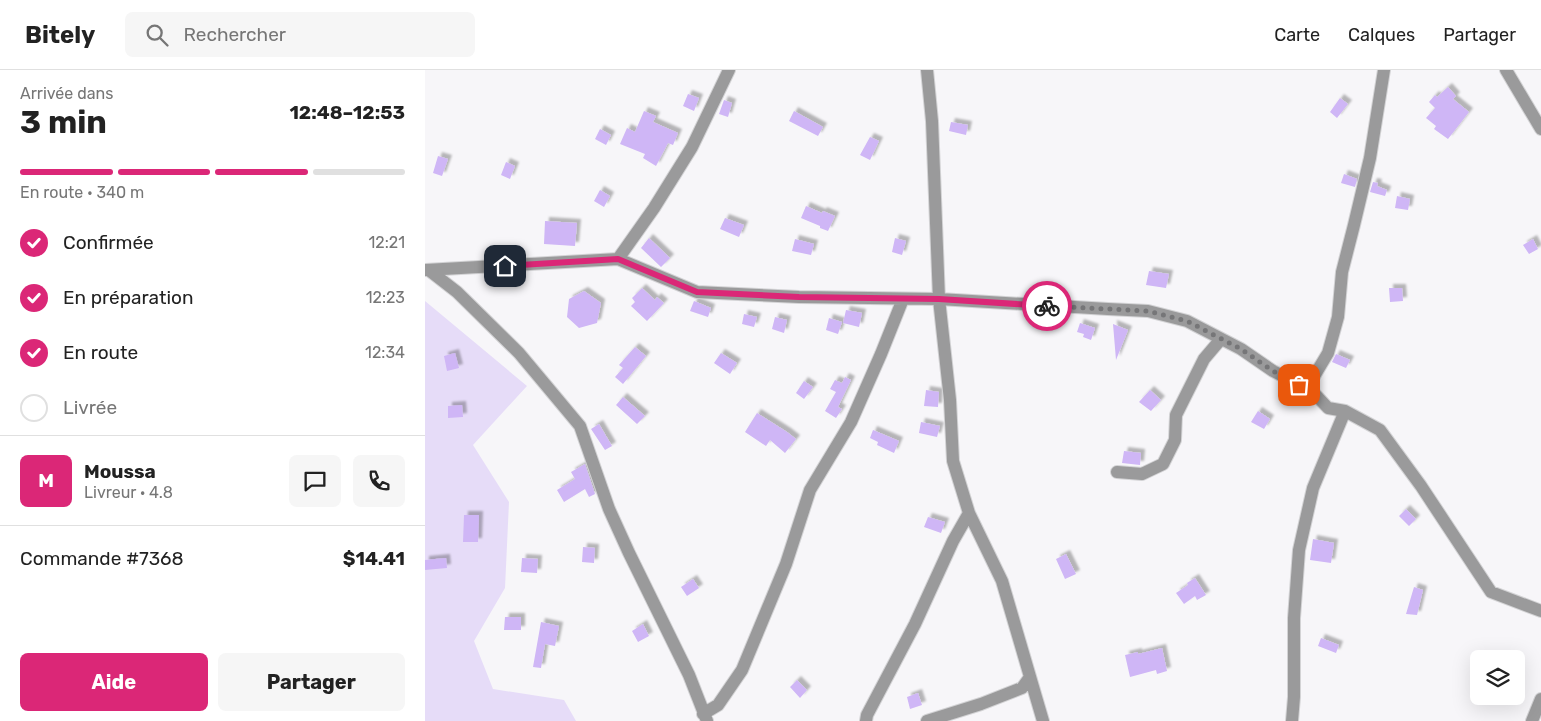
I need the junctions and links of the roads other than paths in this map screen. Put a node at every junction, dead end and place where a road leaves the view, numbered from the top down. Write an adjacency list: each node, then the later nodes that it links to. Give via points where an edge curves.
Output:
1 (729, 70): 6 (street, via 692,146)
2 (927, 70): 9 (street, via 933,121)
3 (1384, 70): 11 (street, via 1370,158 1342,272 1338,317 1328,353 1313,378)
4 (1506, 70): 5 (street)
5 (1541, 129)
6 (618, 259): 7 (street); 8 (street, via 697,292)
7 (427, 270): 18 (street, via 457,292 519,353 580,426 609,509 689,674)
8 (903, 298): 9 (street); 18 (street, via 851,422 810,490 786,564 742,670)
9 (939, 299): 10 (street, via 1148,311 1187,321); 14 (street, via 953,461)
10 (1221, 339): 11 (street); 13 (street, via 1204,359 1176,415 1175,440 1163,464 1142,474)
11 (1312, 392): 12 (street, via 1328,408)
12 (1345, 411): 15 (street, via 1380,430 1491,592); 22 (street, via 1313,488 1299,550 1293,618)
13 (1117, 472)
14 (969, 512): 16 (street, via 1002,581); 19 (street)
15 (1541, 611)
16 (1030, 677): 20 (street, via 1021,688); 21 (street)
17 (1541, 699): 23 (street)
18 (705, 718)
19 (866, 721)
20 (927, 721)
21 (1043, 721)
22 (1292, 721)
23 (1533, 721)

